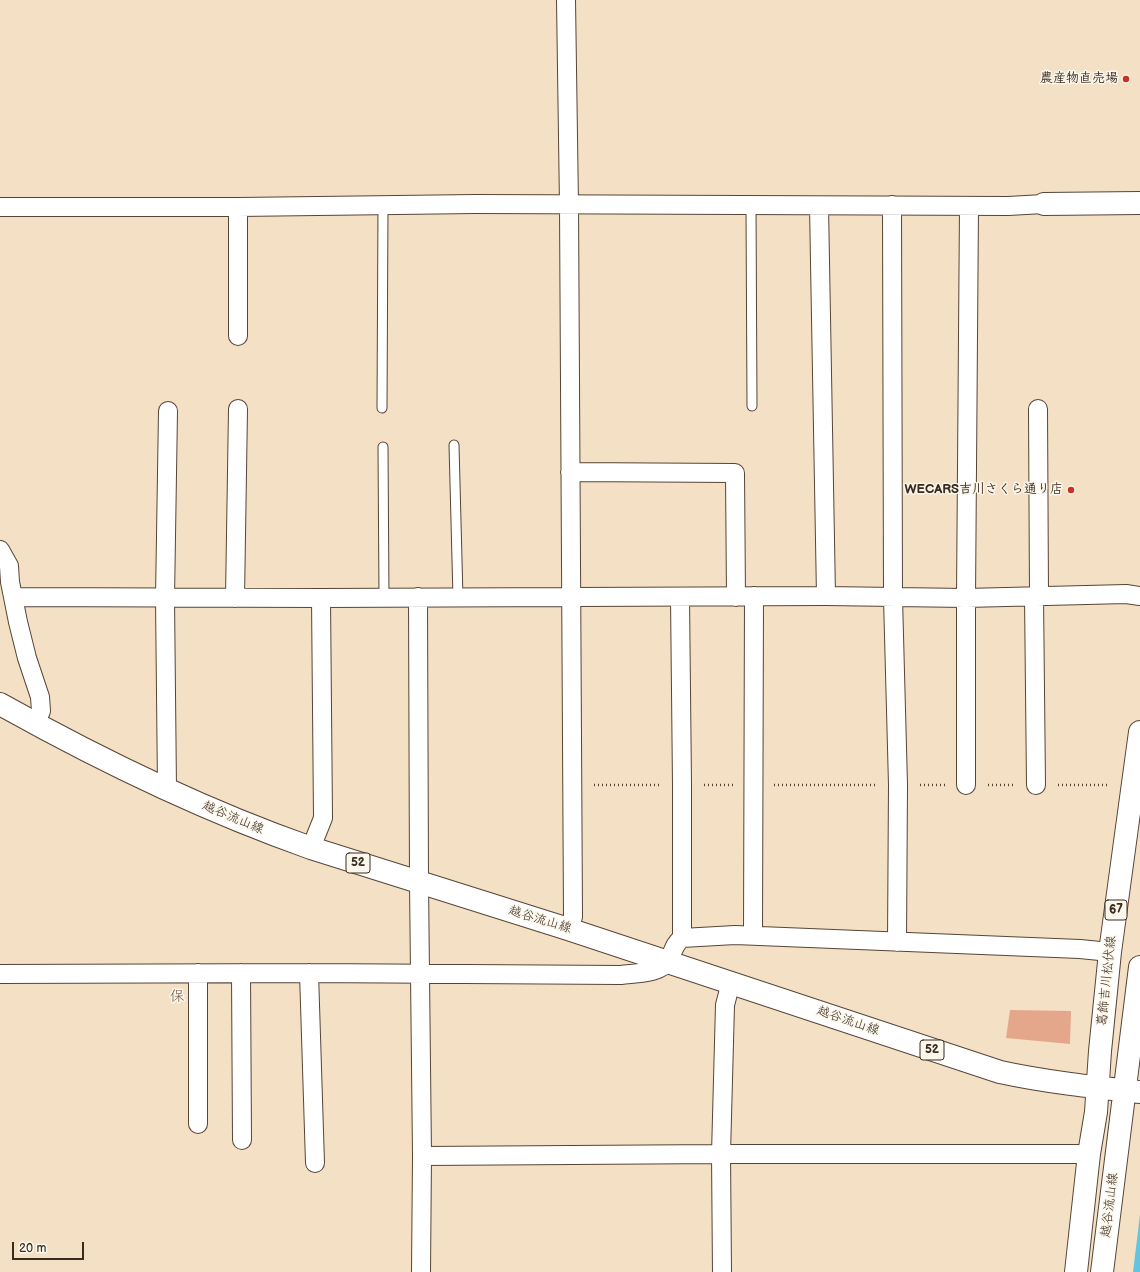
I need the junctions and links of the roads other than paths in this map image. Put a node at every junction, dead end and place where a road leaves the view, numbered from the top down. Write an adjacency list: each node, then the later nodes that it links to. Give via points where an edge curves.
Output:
1 (566, 0): 4 (street)
2 (1140, 203): 3 (main road)
3 (1044, 204): 9 (street)
4 (569, 205): 6 (street); 7 (street); 20 (street)
5 (892, 205): 8 (street); 9 (street); 36 (street)
6 (382, 206): 11 (street); 14 (lane)
7 (751, 206): 8 (street); 13 (lane)
8 (819, 206): 23 (street)
9 (969, 206): 37 (street)
10 (0, 207): 11 (street)
11 (238, 208): 12 (street)
12 (238, 336)
13 (752, 406)
14 (382, 408)
15 (238, 409): 31 (street)
16 (1038, 409): 24 (street)
17 (168, 411): 30 (street)
18 (454, 445): 35 (lane)
19 (383, 447): 33 (lane)
20 (570, 472): 27 (street); 29 (street, via 735,473)
21 (0, 550): 26 (street, via 10,566 10,582)
22 (754, 596): 23 (street); 29 (street); 47 (street)
23 (826, 596): 36 (street)
24 (1037, 596): 25 (street); 37 (street); 42 (street)
25 (1140, 596)
26 (14, 597): 30 (street); 39 (street, via 27,658 40,697 40,711)
27 (571, 597): 28 (street); 35 (street); 46 (street, via 573,917)
28 (680, 597): 29 (street); 48 (street)
29 (736, 597)
30 (165, 598): 31 (street); 43 (street)
31 (235, 598): 32 (street)
32 (321, 598): 33 (street); 44 (street, via 323,818)
33 (384, 598): 34 (street)
34 (418, 598): 35 (street); 45 (street)
35 (458, 598)
36 (893, 598): 37 (street); 49 (street, via 898,786)
37 (966, 598): 41 (street)
38 (0, 704): 39 (main road, 越谷流山線 / 52)
39 (35, 724): 43 (main road, 越谷流山線 / 52)
40 (1140, 732): 50 (main road, 葛飾吉川松伏線 / 67)
41 (966, 785)
42 (1036, 786)
43 (167, 789): 44 (main road, 越谷流山線 / 52, via 211,810)
44 (311, 848): 45 (main road, 越谷流山線 / 52)
45 (419, 883): 46 (main road, 越谷流山線 / 52); 57 (street)
46 (568, 929): 51 (main road, 越谷流山線 / 52)
47 (753, 935): 48 (street); 49 (street)
48 (682, 938): 51 (street, via 676,942)
49 (897, 942): 50 (street, via 1080,948)
50 (1110, 952): 59 (main road, 葛飾吉川松伏線 / 67)
51 (668, 962): 57 (street, via 656,970 621,975); 58 (main road, 越谷流山線 / 52)
52 (1140, 967): 60 (main road)
53 (198, 973): 54 (street); 56 (street); 61 (street)
54 (241, 973): 55 (street); 62 (street)
55 (309, 973): 57 (street); 66 (street)
56 (0, 974)
57 (420, 974): 65 (street)
58 (731, 982): 59 (main road, 越谷流山線 / 52, via 1000,1072 1035,1080); 63 (street, via 724,1005)
59 (1098, 1087): 60 (main road, 越谷流山線 / 52); 64 (main road, 越谷流山線)
60 (1132, 1091): 70 (main road, 越谷流山線)
61 (198, 1124)
62 (242, 1140)
63 (721, 1154): 64 (street); 65 (street); 68 (street)
64 (1089, 1154): 69 (main road, 越谷流山線)
65 (422, 1156): 67 (street)
66 (315, 1163)
67 (421, 1272)
68 (722, 1272)
69 (1076, 1272)
70 (1102, 1272)

